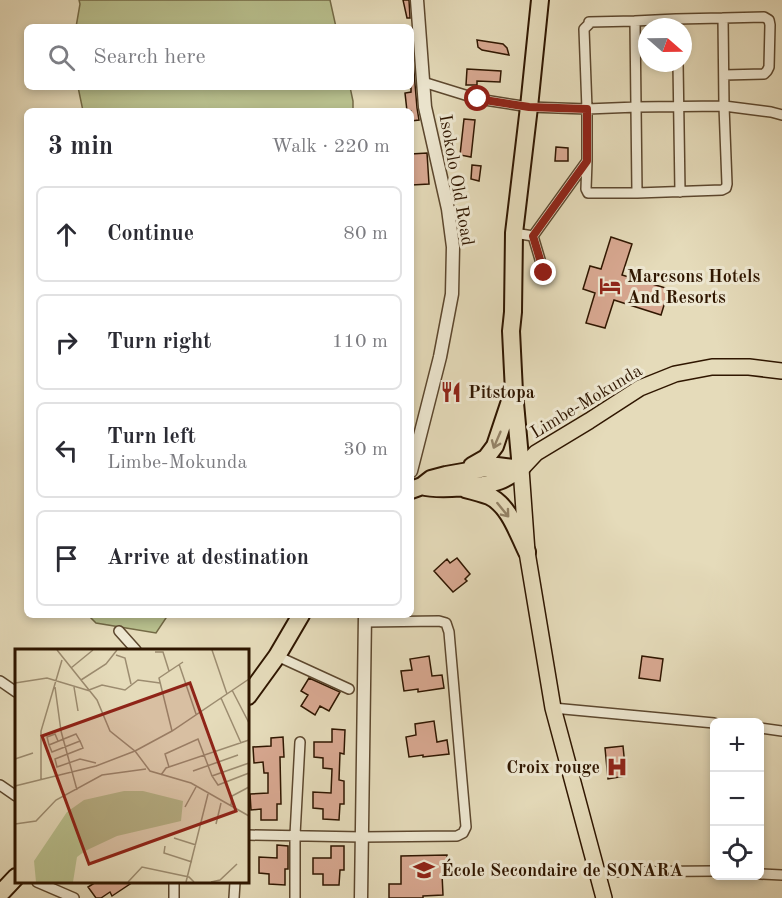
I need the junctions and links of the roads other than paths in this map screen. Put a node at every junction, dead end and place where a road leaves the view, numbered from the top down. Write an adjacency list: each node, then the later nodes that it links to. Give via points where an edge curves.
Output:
1 (417, 0): 9 (street, Isokolo Old Road)
2 (540, 0): 12 (highway)
3 (723, 18): 6 (street); 8 (street); 8 (street, via 764,17 770,25 767,71)
4 (635, 21): 5 (street); 13 (street); 14 (street, via 589,22 584,29)
5 (638, 21)
6 (692, 21)
7 (678, 72): 10 (street)
8 (724, 75): 11 (street)
9 (423, 82): 12 (street, via 478,99); 24 (street, Isokolo Old Road, via 453,247 452,294)
10 (679, 106): 11 (street); 13 (street); 17 (street)
11 (724, 106): 15 (street); 17 (street, via 726,188)
12 (529, 107): 14 (street); 19 (highway)
13 (637, 107): 14 (street); 18 (street)
14 (587, 109): 16 (street)
15 (782, 115)
16 (587, 161): 18 (street, via 588,193); 20 (street)
17 (680, 192): 18 (street)
18 (637, 193)
19 (514, 233): 20 (street); 23 (highway)
20 (533, 236): 21 (street)
21 (544, 273)
22 (782, 371): 25 (main road, Limbe-Mokunda, via 712,367 658,381 640,388 536,453)
23 (514, 392): 25 (highway); 26 (highway, one-way to 26, via 495,446)
24 (414, 459)
25 (521, 469): 26 (highway, via 497,466); 28 (main road)
26 (461, 480): 27 (highway, via 431,479); 28 (highway, one-way to 28, via 504,508)
27 (416, 488)
28 (527, 552): 38 (main road)
29 (299, 618): 33 (highway)
30 (365, 618): 47 (street); 47 (street, via 446,623 466,827 457,836)
31 (119, 631): 32 (street)
32 (134, 649)
33 (277, 656): 35 (street); 37 (highway)
34 (0, 681): 36 (street)
35 (349, 689)
36 (15, 691)
37 (249, 695)
38 (553, 708): 39 (street); 49 (main road)
39 (710, 723)
40 (764, 729): 41 (street)
41 (782, 731)
42 (300, 742): 46 (street)
43 (0, 785): 44 (street)
44 (15, 795)
45 (249, 835): 46 (street)
46 (295, 835): 47 (street); 58 (street)
47 (362, 837): 59 (street)
48 (710, 871): 49 (street)
49 (598, 872): 60 (main road)
50 (764, 874): 51 (street)
51 (782, 875)
52 (15, 878): 55 (highway)
53 (39, 883): 56 (street)
54 (235, 883): 57 (street)
55 (0, 894)
56 (75, 898)
57 (234, 898)
58 (295, 898)
59 (361, 898)
60 (604, 898)

